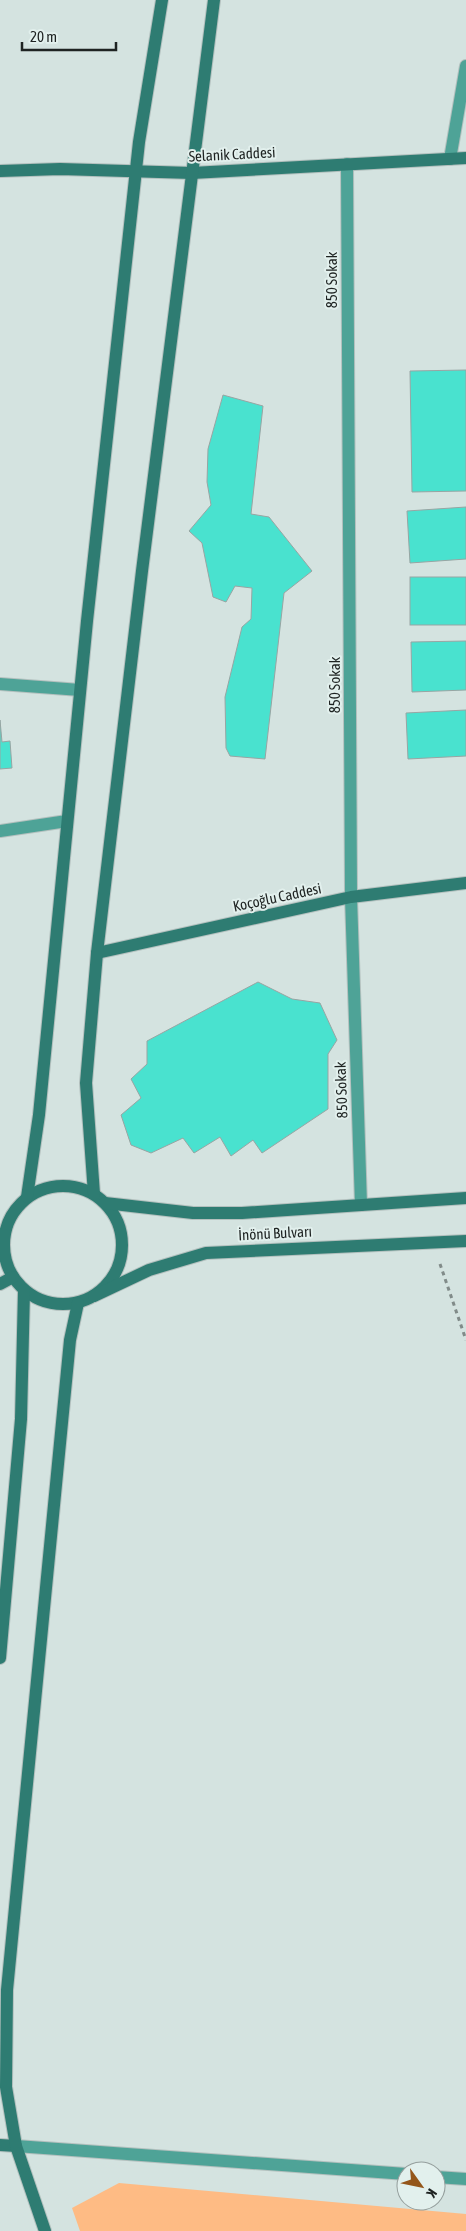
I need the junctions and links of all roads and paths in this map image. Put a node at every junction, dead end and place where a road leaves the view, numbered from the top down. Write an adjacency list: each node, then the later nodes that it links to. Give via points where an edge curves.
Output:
1 (162, 0): 8 (main road)
2 (214, 0): 9 (main road)
3 (466, 66): 5 (street)
4 (466, 158): 5 (main road, Selanik Caddesi)
5 (450, 159): 6 (main road, Selanik Caddesi)
6 (347, 164): 9 (main road, Selanik Caddesi); 15 (street, 850 Sokak)
7 (0, 171): 8 (main road, Selanik Caddesi)
8 (136, 172): 9 (main road, Selanik Caddesi); 11 (main road)
9 (192, 173): 16 (main road)
10 (0, 684): 11 (street)
11 (80, 690): 12 (main road)
12 (67, 821): 13 (street); 18 (main road, via 39,1115)
13 (0, 831)
14 (466, 883): 15 (main road, Koçoğlu Caddesi)
15 (351, 897): 16 (main road, Koçoğlu Caddesi); 21 (street, 850 Sokak)
16 (97, 953): 17 (main road, via 86,1083)
17 (94, 1194): 18 (main road, via 60,1185); 20 (main road)
18 (27, 1197): 22 (main road)
19 (466, 1198): 21 (main road, İnönü Bulvarı)
20 (106, 1203): 21 (main road, İnönü Bulvarı, via 193,1213); 28 (main road, via 121,1232 122,1250 118,1268 108,1284)
21 (361, 1205)
22 (3, 1230): 25 (main road, via 6,1262)
23 (466, 1241): 24 (main road, İnönü Bulvarı)
24 (433, 1242): 28 (main road, İnönü Bulvarı, via 206,1253 149,1270); 30 (path)
25 (13, 1277): 26 (main road); 27 (main road)
26 (0, 1284)
27 (24, 1290): 29 (main road, via 40,1300 59,1305); 31 (main road, via 21,1419)
28 (94, 1296): 29 (main road)
29 (78, 1303): 33 (main road, via 70,1340 7,1990 6,2087)
30 (466, 1340)
31 (0, 1658)
32 (0, 2145): 33 (main road)
33 (16, 2146): 34 (street); 37 (main road)
34 (396, 2173)
35 (446, 2178): 36 (street)
36 (466, 2179)
37 (45, 2231)

